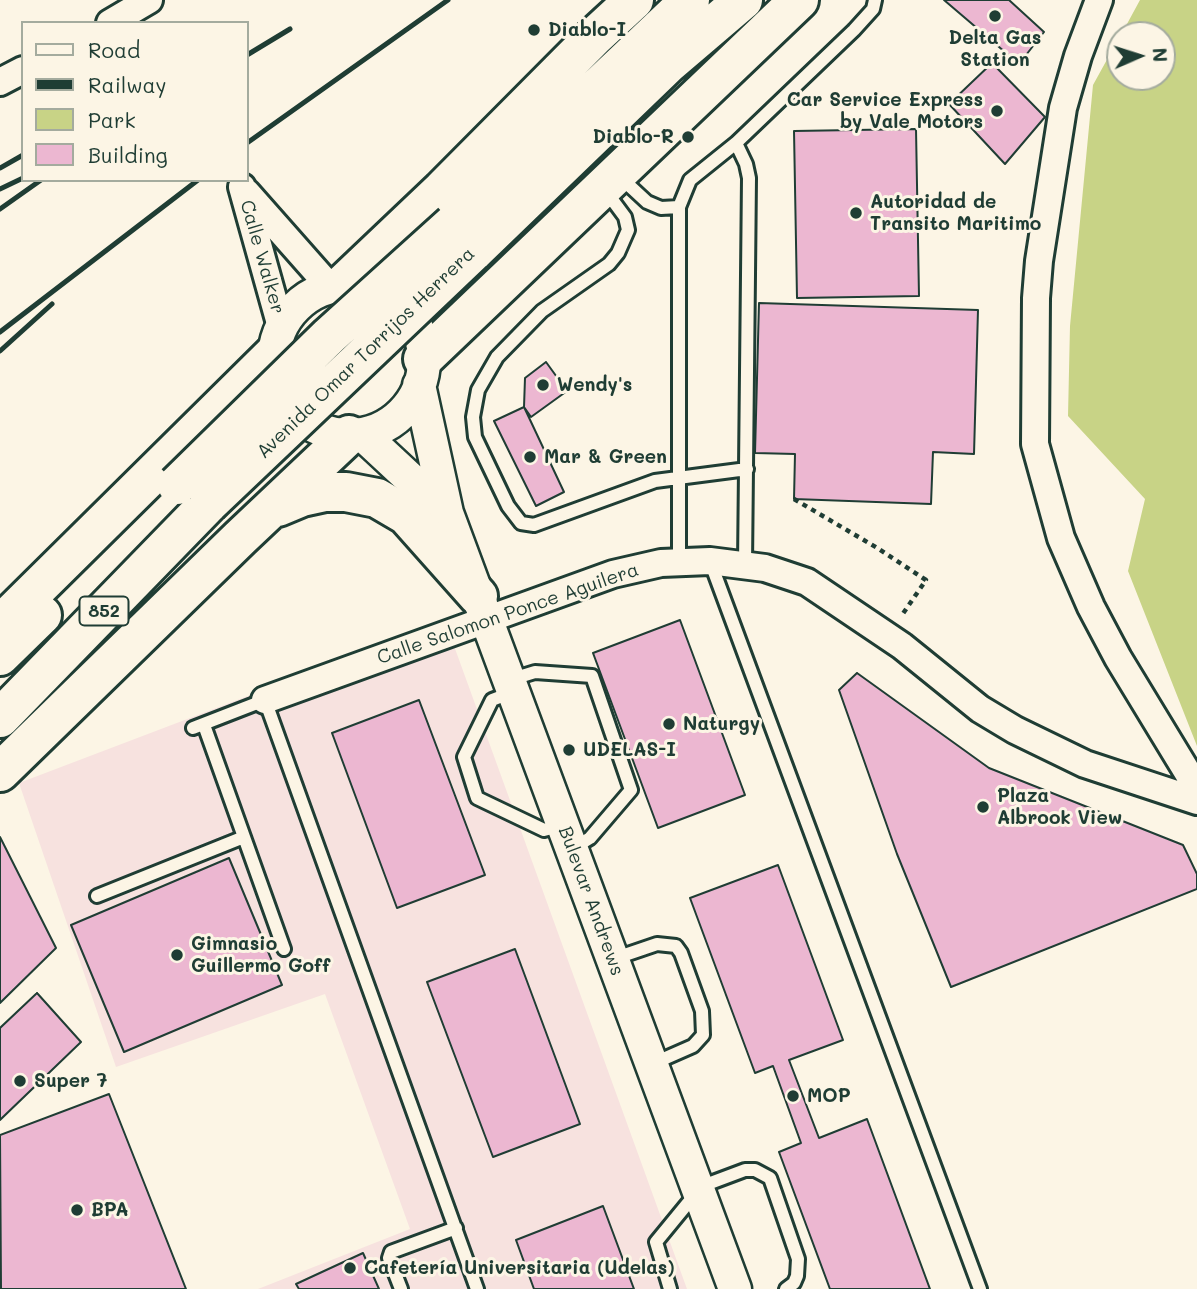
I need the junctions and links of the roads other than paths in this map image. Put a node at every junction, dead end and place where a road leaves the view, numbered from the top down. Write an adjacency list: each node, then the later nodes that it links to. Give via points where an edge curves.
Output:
1 (634, 0): 13 (main road)
2 (690, 0): 13 (main road, Avenida Omar Torrijos Herrera)
3 (743, 0): 13 (main road, Avenida Omar Torrijos Herrera, via 668,65)
4 (799, 0): 10 (main road)
5 (875, 0): 9 (lane, via 873,9 854,30)
6 (1099, 0): 35 (street, via 1063,108 1039,261 1035,444 1060,538 1091,607)
7 (21, 71): 8 (street)
8 (0, 82)
9 (736, 143): 12 (lane, via 690,180); 19 (lane, via 749,178)
10 (609, 180): 12 (lane, via 661,208); 14 (main road); 20 (lane, via 625,217 628,230 624,241 609,264 542,311 497,357 478,390 475,438 521,523 534,525 636,486)
11 (240, 183): 15 (street, Calle Walker); 16 (street, Calle Walker)
12 (679, 207): 20 (lane)
13 (456, 222): 14 (main road, via 437,199 431,221 435,243 455,269 475,278 497,278); 15 (main road); 21 (main road, Avenida Omar Torrijos Herrera / 852, bridge, via 328,336)
14 (518, 270): 17 (main road)
15 (336, 286): 16 (street, via 299,304); 17 (street, via 366,287 389,297 407,313 419,335)
16 (278, 340): 18 (street, via 279,384 295,412 322,429); 21 (main road)
17 (421, 372): 18 (street, via 400,414 381,428); 23 (street, Bulevar Andrews)
18 (356, 434): 22 (main road); 23 (street, Bulevar Andrews)
19 (747, 469): 20 (lane); 27 (lane)
20 (680, 479): 26 (lane)
21 (183, 484): 24 (main road, via 181,457 212,460 230,471 246,497); 29 (main road); 30 (main road, Avenida Omar Torrijos Herrera / 852); 33 (main road, Avenida Omar Torrijos Herrera / 852)
22 (273, 509): 24 (main road); 28 (main road, via 326,492 377,498 406,515)
23 (447, 513): 28 (street, Bulevar Andrews)
24 (240, 538): 34 (main road)
25 (710, 561): 26 (street, Calle Salomon Ponce Aguilera); 27 (street, Calle Salomon Ponce Aguilera); 50 (lane)
26 (679, 562): 28 (street, Calle Salomon Ponce Aguilera)
27 (744, 565): 36 (street, Calle Salomon Ponce Aguilera, via 807,582 1015,730 1085,764)
28 (482, 608): 31 (street, Bulevar Andrews); 32 (street, Calle Salomon Ponce Aguilera)
29 (0, 625)
30 (0, 656)
31 (511, 686): 38 (street, Bulevar Andrews); 38 (lane, via 492,700 464,757 477,799); 38 (lane, via 535,671 593,676 631,790 590,838)
32 (265, 700): 37 (lane, via 199,726); 44 (lane)
33 (0, 718)
34 (0, 772)
35 (1197, 788)
36 (1197, 801)
37 (244, 837): 39 (lane); 40 (lane)
38 (567, 837): 41 (street, Bulevar Andrews)
39 (97, 895)
40 (284, 950)
41 (613, 959): 42 (street, Bulevar Andrews); 42 (lane, via 657,944 676,946 702,1011 703,1035 693,1046)
42 (651, 1064): 43 (street, Bulevar Andrews)
43 (699, 1193): 47 (lane, via 656,1242); 48 (street, Bulevar Andrews); 49 (lane, via 745,1170 770,1178 798,1259 797,1276)
44 (456, 1228): 45 (lane, via 391,1252); 46 (lane)
45 (401, 1289)
46 (477, 1289)
47 (670, 1289)
48 (735, 1289)
49 (786, 1289)
50 (980, 1289)

